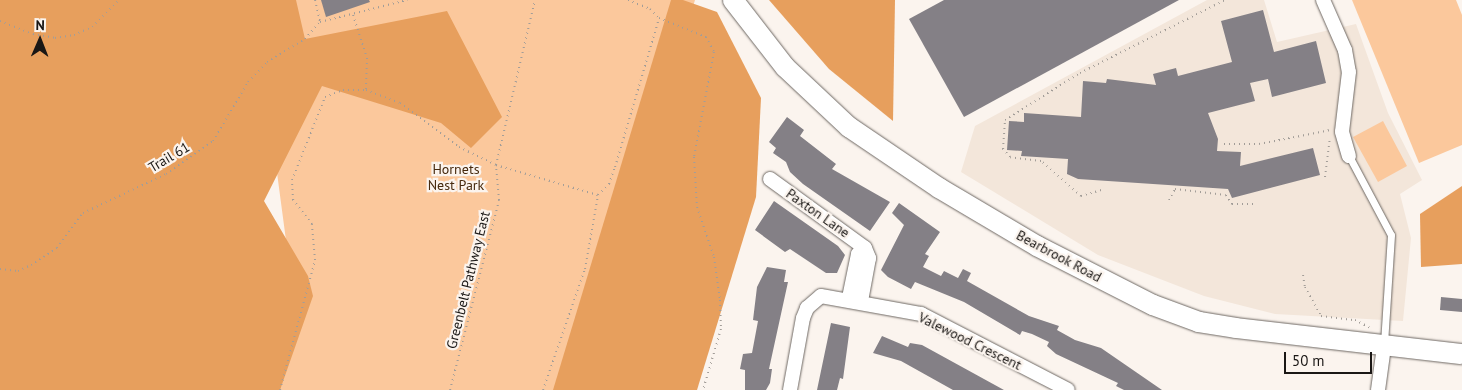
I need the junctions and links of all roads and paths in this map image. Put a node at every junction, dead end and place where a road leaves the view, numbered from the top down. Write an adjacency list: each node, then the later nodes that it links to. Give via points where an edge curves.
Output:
1 (119, 0): 11 (path, via 92,27 74,35 55,38)
2 (315, 0): 12 (path)
3 (407, 0): 9 (path)
4 (535, 0): 16 (path, Greenbelt Pathway East)
5 (628, 0): 10 (path, via 650,9)
6 (733, 0): 27 (street, Bearbrook Road, via 785,67 849,127 939,188 1060,258 1153,305 1199,322)
7 (1225, 0): 19 (path, via 1080,73 1005,120 1003,150 1010,157 1041,161 1081,196)
8 (1323, 0): 15 (street, via 1345,50 1349,72 1342,129)
9 (353, 14): 12 (path); 13 (path, via 367,58)
10 (659, 18): 20 (path, via 615,167 609,184); 32 (path, via 706,37 714,52 694,157 697,207 714,257 720,300 721,329)
11 (0, 22)
12 (320, 22): 23 (path, Trail 61, via 305,39 267,62 248,82 213,141 166,174 83,213 57,248 31,265 18,271)
13 (366, 90): 16 (path, via 400,103 459,147); 29 (path, via 343,90 325,97 292,180 293,200 312,224 315,260)
14 (1224, 144): 17 (path, via 1259,144 1333,130)
15 (1350, 156): 27 (lane, via 1391,235)
16 (496, 165): 20 (path); 30 (path, Greenbelt Pathway East, via 499,200)
17 (1325, 177)
18 (770, 179): 25 (street, Paxton Lane, via 865,248 858,254)
19 (1101, 190)
20 (598, 195): 31 (path, via 585,269)
21 (1169, 200): 22 (path, via 1175,189 1226,195 1232,204)
22 (1257, 204)
23 (0, 269)
24 (1303, 274): 26 (path, via 1305,287 1321,316 1355,320)
25 (855, 300): 33 (street, Valewood Crescent, via 821,296 807,308); 34 (street, Valewood Crescent, via 921,314)
26 (1371, 328)
27 (1384, 347): 28 (street, Bearbrook Road); 35 (street)
28 (1462, 354)
29 (280, 390)
30 (450, 390)
31 (543, 390)
32 (703, 390)
33 (790, 390)
34 (1068, 390)
35 (1378, 390)

